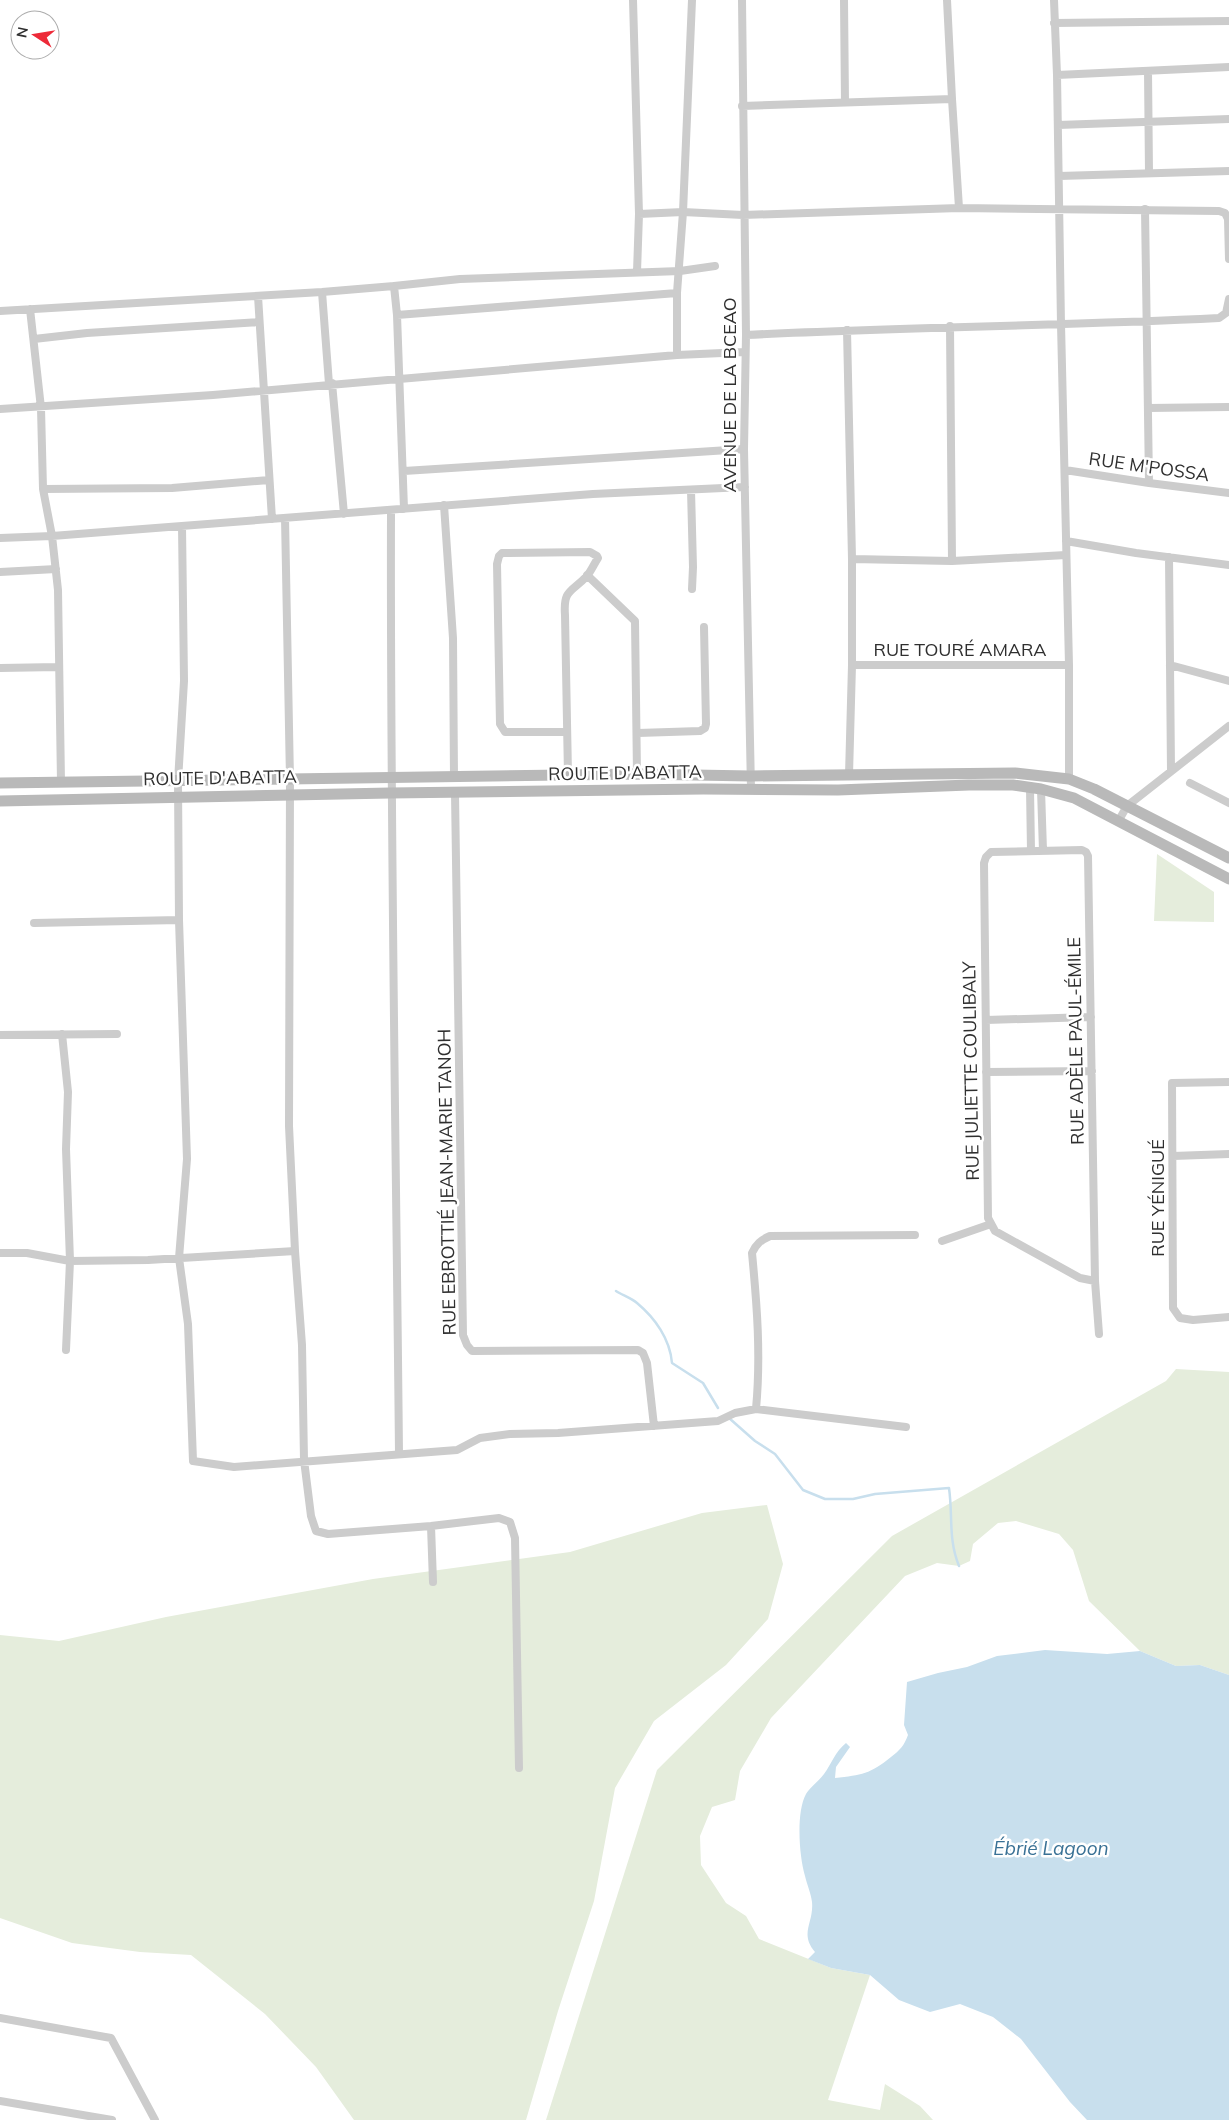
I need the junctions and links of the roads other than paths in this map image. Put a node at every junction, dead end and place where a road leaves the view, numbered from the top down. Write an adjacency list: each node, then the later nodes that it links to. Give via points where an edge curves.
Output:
1 (633, 0): 25 (street)
2 (692, 0): 24 (street)
3 (742, 0): 14 (street, AVENUE DE LA BCEAO)
4 (844, 0): 13 (street)
5 (947, 0): 12 (street)
6 (1054, 0): 8 (street)
7 (1229, 20): 8 (street)
8 (1054, 23): 11 (street)
9 (1229, 67): 10 (street)
10 (1148, 71): 11 (street); 16 (street)
11 (1058, 75): 17 (street)
12 (952, 99): 13 (street); 21 (street)
13 (845, 102): 14 (street)
14 (742, 106): 26 (street, AVENUE DE LA BCEAO)
15 (1229, 118): 16 (street)
16 (1149, 123): 17 (street); 19 (street)
17 (1058, 125): 20 (street)
18 (1229, 171): 19 (street)
19 (1149, 174): 20 (street)
20 (1059, 176): 22 (street)
21 (959, 208): 22 (street); 26 (street)
22 (1059, 209): 23 (street); 41 (street)
23 (1145, 209): 27 (street, via 1219,211 1225,214 1228,219); 40 (street)
24 (683, 212): 25 (street); 26 (street); 29 (street)
25 (639, 214): 30 (street)
26 (743, 215): 44 (street, AVENUE DE LA BCEAO)
27 (1229, 259)
28 (715, 266): 29 (street)
29 (680, 271): 30 (street); 33 (street)
30 (637, 272): 31 (street, via 460,279)
31 (394, 286): 32 (street); 38 (street)
32 (322, 292): 34 (street); 49 (street)
33 (677, 293): 38 (street); 47 (street)
34 (258, 296): 36 (street); 39 (street)
35 (1229, 299): 40 (street, via 1226,313 1219,318)
36 (30, 309): 37 (street); 45 (street)
37 (0, 311)
38 (397, 314): 48 (street)
39 (259, 322): 45 (street); 50 (street)
40 (1147, 322): 41 (street); 53 (street)
41 (1061, 324): 42 (street); 56 (street)
42 (950, 326): 43 (street); 77 (street)
43 (847, 330): 44 (street); 76 (street)
44 (746, 335): 46 (street, AVENUE DE LA BCEAO)
45 (34, 339): 52 (street)
46 (745, 352): 47 (street); 55 (street, AVENUE DE LA BCEAO)
47 (676, 355): 48 (street)
48 (400, 378): 49 (street); 57 (street)
49 (331, 383): 50 (street); 67 (street)
50 (263, 390): 52 (street); 58 (street)
51 (1229, 407): 53 (street)
52 (41, 408): 54 (street); 61 (street)
53 (1148, 408): 59 (street)
54 (0, 410)
55 (744, 448): 57 (street); 60 (street, AVENUE DE LA BCEAO)
56 (1065, 470): 59 (street, RUE M'POSSA); 73 (street)
57 (404, 472): 65 (street)
58 (269, 480): 61 (street, via 172,488); 69 (street)
59 (1149, 483): 63 (street, RUE M'POSSA)
60 (745, 488): 62 (street); 97 (street, AVENUE DE LA BCEAO)
61 (43, 489): 71 (street)
62 (690, 490): 64 (street); 82 (street)
63 (1229, 493)
64 (444, 505): 65 (street); 99 (street, via 453,638)
65 (404, 509): 66 (street)
66 (391, 510): 67 (street); 98 (street)
67 (344, 514): 68 (street)
68 (285, 518): 69 (street); 100 (street)
69 (272, 519): 70 (street)
70 (182, 526): 71 (street); 102 (street, via 184,680)
71 (52, 536): 72 (street); 79 (street)
72 (0, 538)
73 (1066, 541): 74 (street); 75 (street)
74 (1066, 555): 77 (street); 85 (street)
75 (1169, 556): 78 (street); 86 (street)
76 (852, 559): 77 (street); 84 (street)
77 (952, 560)
78 (1229, 565)
79 (56, 569): 80 (street); 87 (street)
80 (0, 572)
81 (587, 575): 91 (street, via 570,590 564,603); 91 (street, via 598,558 596,554 502,553 497,564 502,730); 92 (street, via 635,621)
82 (692, 589)
83 (704, 627): 92 (street, via 705,728)
84 (852, 665): 85 (street, RUE TOURÉ AMARA); 96 (street)
85 (1069, 665): 101 (street)
86 (1170, 665): 89 (street); 93 (street)
87 (58, 667): 88 (street); 103 (street)
88 (0, 668)
89 (1229, 679)
90 (1229, 726): 93 (street)
91 (567, 732): 95 (street)
92 (638, 733): 94 (street)
93 (1171, 771): 114 (street)
94 (637, 774): 95 (street, ROUTE D'ABATTA); 97 (street, ROUTE D'ABATTA)
95 (568, 775): 99 (street, ROUTE D'ABATTA)
96 (849, 775): 97 (street, ROUTE D'ABATTA); 101 (street, ROUTE D'ABATTA, via 982,772)
97 (751, 776): 107 (street, AVENUE DE LA BCEAO)
98 (390, 778): 99 (street, ROUTE D'ABATTA); 100 (street, ROUTE D'ABATTA); 108 (street)
99 (454, 778)
100 (290, 779): 102 (street, ROUTE D'ABATTA); 110 (street)
101 (1069, 779): 114 (street, ROUTE D'ABATTA)
102 (178, 781): 103 (street, ROUTE D'ABATTA); 111 (street)
103 (61, 782): 105 (street, ROUTE D'ABATTA)
104 (1190, 782): 113 (street)
105 (0, 783)
106 (1036, 788): 107 (street, ROUTE D'ABATTA, via 968,785 838,790); 115 (street, ROUTE D'ABATTA, via 1074,798); 116 (street); 117 (street)
107 (751, 789): 109 (street, ROUTE D'ABATTA)
108 (390, 793): 109 (street, ROUTE D'ABATTA); 110 (street, ROUTE D'ABATTA); 146 (street)
109 (455, 793): 144 (street, RUE EBROTTIÉ JEAN-MARIE TANOH, via 463,1335 472,1351 638,1350 647,1362)
110 (290, 795): 111 (street, ROUTE D'ABATTA); 135 (street, via 289,1126)
111 (178, 796): 112 (street, ROUTE D'ABATTA); 120 (street)
112 (0, 801)
113 (1229, 803)
114 (1127, 806): 115 (street); 118 (street, ROUTE D'ABATTA)
115 (1119, 820): 119 (street, ROUTE D'ABATTA)
116 (1031, 851): 117 (street, RUE JULIETTE COULIBALY); 123 (street, RUE JULIETTE COULIBALY, via 991,852 986,857)
117 (1043, 851): 122 (street, RUE ADÈLE PAUL-ÉMILE, via 1082,850 1088,856)
118 (1229, 858)
119 (1229, 879)
120 (179, 920): 121 (street); 137 (street, via 187,1159)
121 (34, 924)
122 (1091, 1017): 123 (street); 127 (street, RUE ADÈLE PAUL-ÉMILE)
123 (986, 1020): 128 (street, RUE JULIETTE COULIBALY)
124 (62, 1034): 125 (street); 126 (street); 138 (street, via 68,1092 66,1150)
125 (117, 1034)
126 (0, 1035)
127 (1092, 1071): 128 (street); 139 (street, RUE ADÈLE PAUL-ÉMILE)
128 (986, 1072): 132 (street, RUE JULIETTE COULIBALY, via 988,1218)
129 (1229, 1082): 131 (street, RUE YÉNIGUÉ, via 1172,1083)
130 (1229, 1154): 131 (street)
131 (1173, 1156): 140 (street, RUE YÉNIGUÉ, via 1174,1308 1180,1318)
132 (991, 1224): 134 (street); 139 (street, via 995,1230 1080,1278)
133 (915, 1235): 143 (street, via 770,1236 755,1246 752,1252 760,1373)
134 (942, 1241)
135 (295, 1251): 137 (street); 147 (street, via 302,1345)
136 (0, 1253): 138 (street, via 27,1253)
137 (179, 1258): 138 (street); 147 (street, via 188,1324 193,1462 234,1467)
138 (70, 1262): 142 (street)
139 (1095, 1281): 141 (street, RUE ADÈLE PAUL-ÉMILE)
140 (1229, 1317)
141 (1099, 1334)
142 (66, 1350)
143 (756, 1409): 144 (street, via 735,1413 718,1421); 145 (street)
144 (654, 1426): 146 (street, via 510,1434 480,1438 457,1450)
145 (906, 1427)
146 (399, 1454): 147 (street)
147 (304, 1460): 148 (street, via 316,1531 328,1534)
148 (431, 1526): 149 (street); 150 (street, via 500,1518 510,1522 515,1538)
149 (433, 1582)
150 (519, 1768)
151 (0, 2018): 154 (street, via 111,2038)
152 (0, 2101): 153 (street)
153 (112, 2120)
154 (155, 2120)

